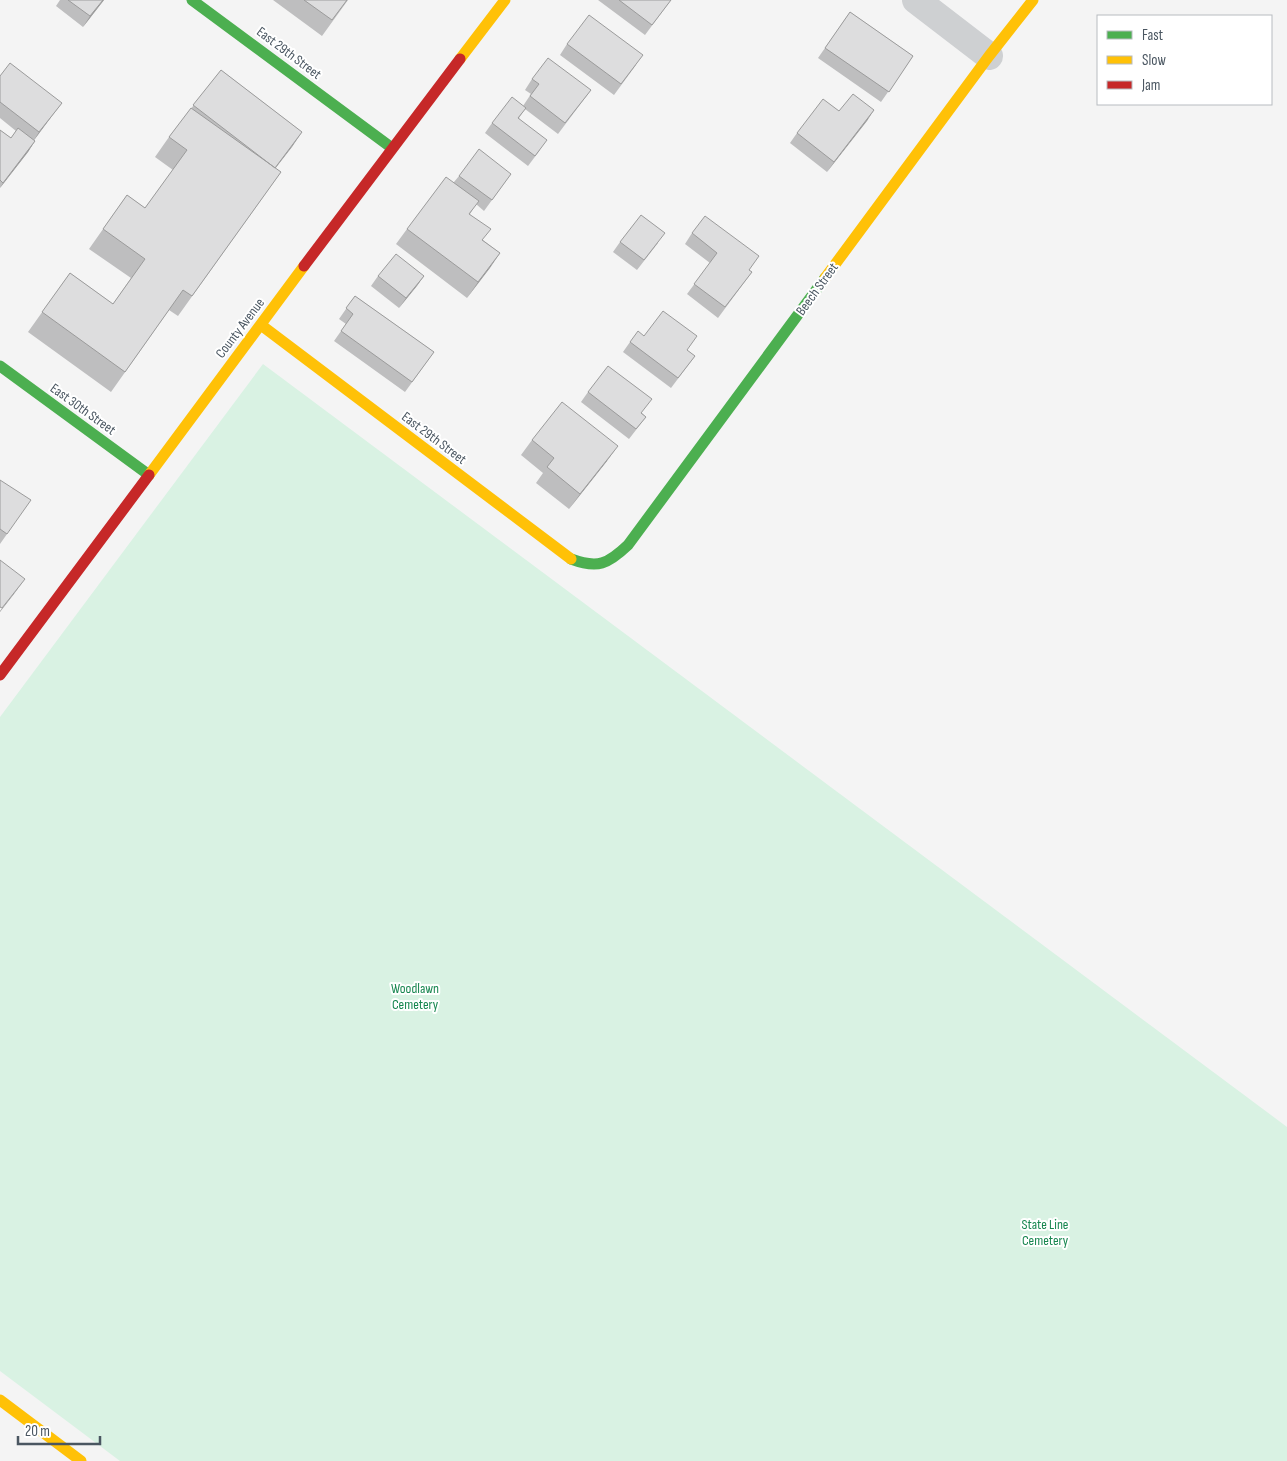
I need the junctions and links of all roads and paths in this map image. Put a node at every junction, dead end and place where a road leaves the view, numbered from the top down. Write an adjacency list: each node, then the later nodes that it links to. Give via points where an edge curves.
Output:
1 (192, 0): 6 (street, East 29th Street)
2 (505, 0): 6 (street, County Avenue)
3 (916, 0): 5 (street)
4 (1033, 0): 5 (street, Beech Street)
5 (989, 56): 10 (street, Beech Street, via 628,545 606,563)
6 (392, 148): 7 (street, County Avenue)
7 (261, 325): 9 (street, County Avenue); 10 (street, East 29th Street, via 568,558)
8 (0, 366): 9 (street, East 30th Street)
9 (148, 475): 11 (street, County Avenue)
10 (594, 566)
11 (0, 675)
12 (2, 1406): 13 (street)
13 (81, 1461)

